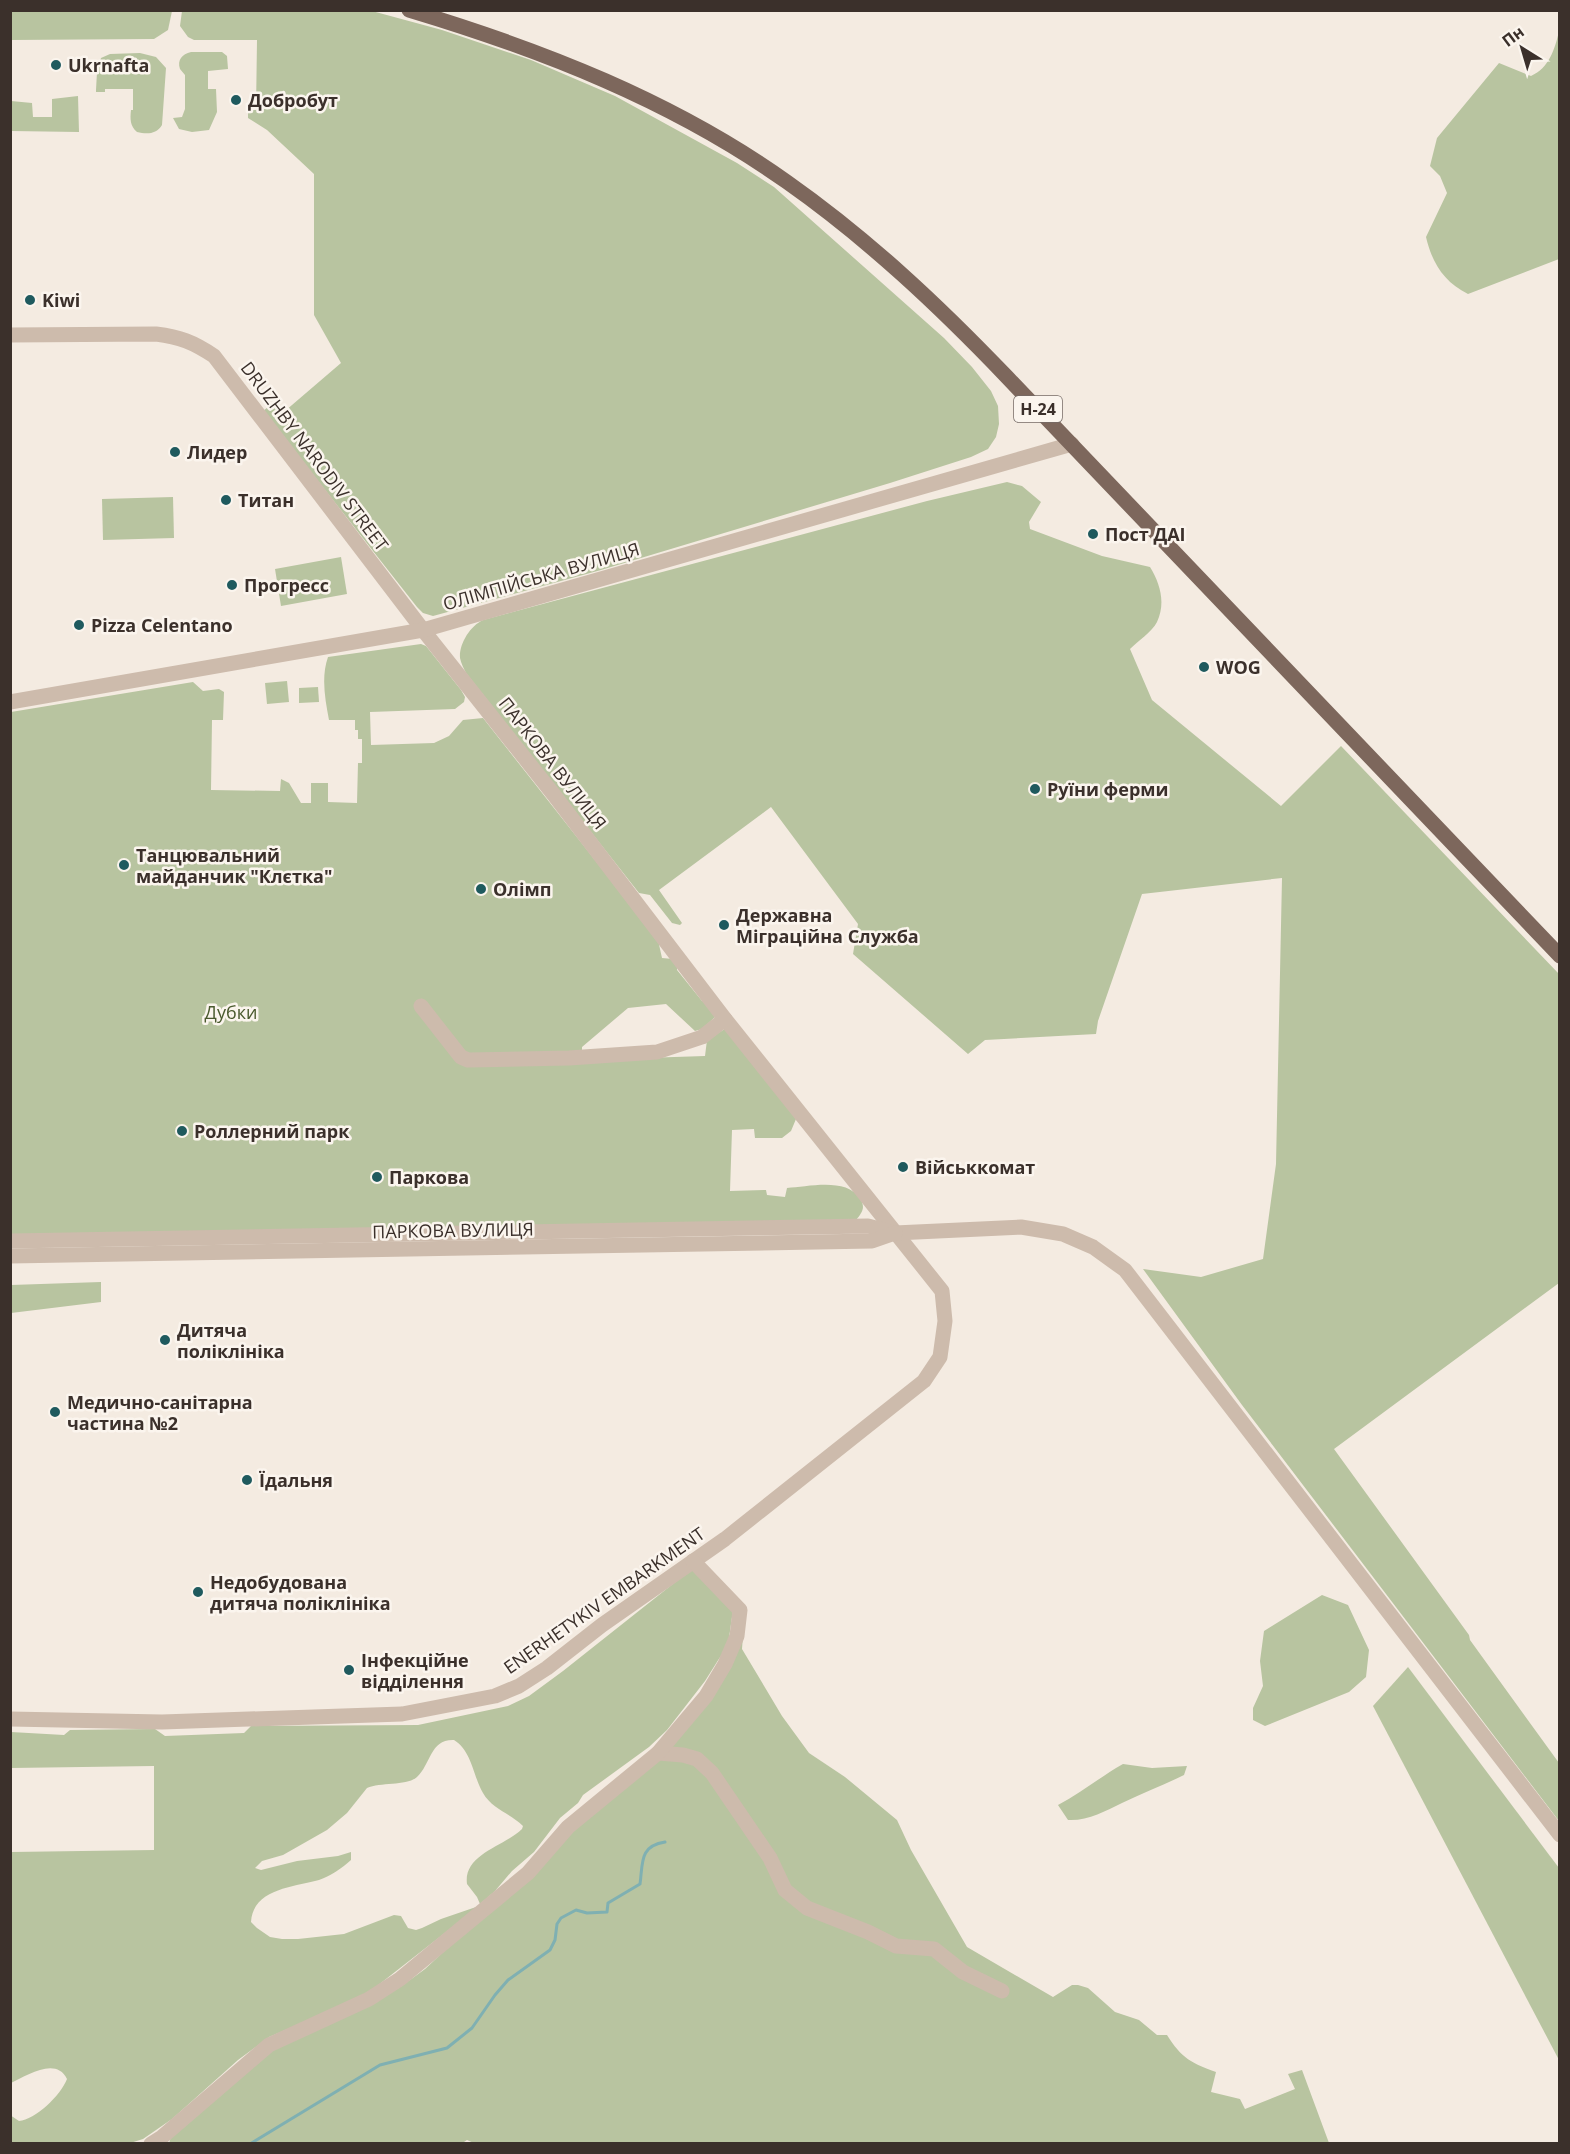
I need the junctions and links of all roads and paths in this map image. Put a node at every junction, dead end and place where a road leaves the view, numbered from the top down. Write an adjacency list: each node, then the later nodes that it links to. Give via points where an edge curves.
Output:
1 (409, 10): 3 (main road, Н-24, via 491,36 622,88 759,163 836,219 917,287)
2 (10, 335): 4 (street, DRUZHBY NARODIV STREET, via 156,334 179,337 214,356)
3 (1072, 444): 4 (street, ОЛІМПІЙСЬКА ВУЛИЦЯ); 6 (main road, Н-24)
4 (423, 630): 5 (street, ОЛІМПІЙСЬКА ВУЛИЦЯ); 8 (street, ПАРКОВА ВУЛИЦЯ)
5 (10, 702)
6 (1560, 956)
7 (421, 1006): 8 (street, via 460,1057 468,1060 657,1052 702,1037)
8 (725, 1019): 9 (street, ПАРКОВА ВУЛИЦЯ)
9 (895, 1233): 10 (street, ПАРКОВА ВУЛИЦЯ, via 868,1226); 11 (street, ПАРКОВА ВУЛИЦЯ, via 872,1241); 12 (street, ENERHETYKIV EMBARKMENT, via 942,1291 945,1321 940,1356 924,1381); 15 (street, via 1021,1227 1063,1234 1093,1247 1125,1270)
10 (10, 1241)
11 (10, 1256)
12 (693, 1561): 13 (street, ENERHETYKIV EMBARKMENT, via 547,1668 495,1696 402,1714 162,1722); 14 (street, via 740,1610 740,1622 725,1664 706,1696)
13 (10, 1719)
14 (658, 1753): 16 (street, via 697,1759 712,1773 770,1858 785,1890 807,1908 896,1946 934,1949 963,1972); 17 (street, via 568,1827 528,1873 400,1979 369,2000 269,2045)
15 (1560, 1835)
16 (1002, 1991)
17 (151, 2144)

